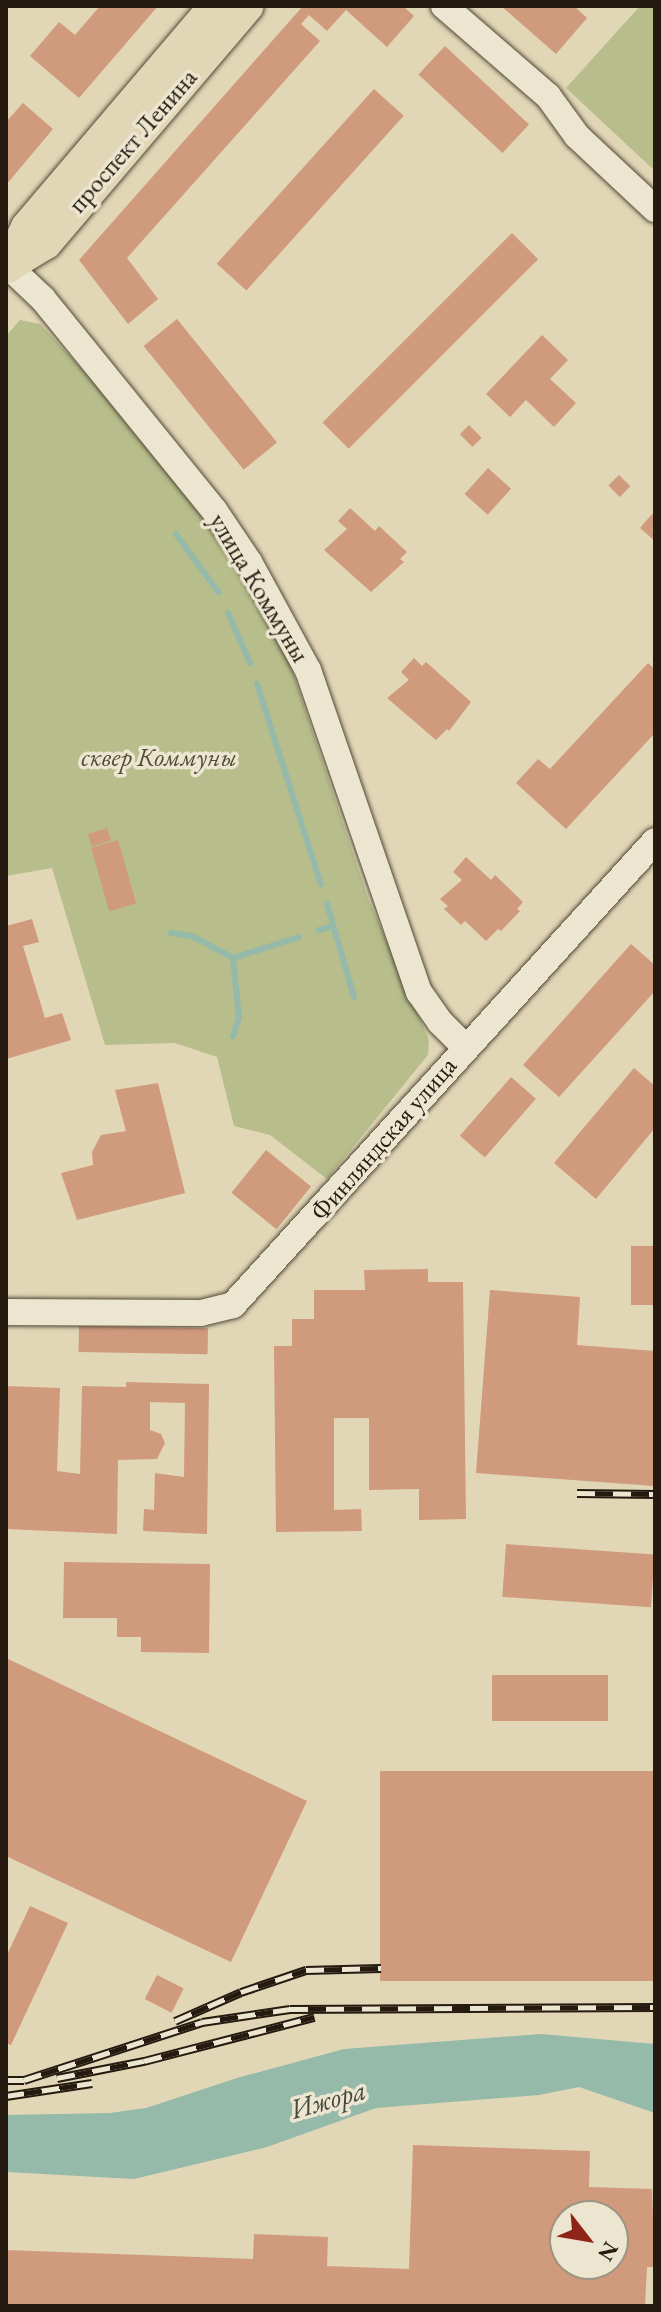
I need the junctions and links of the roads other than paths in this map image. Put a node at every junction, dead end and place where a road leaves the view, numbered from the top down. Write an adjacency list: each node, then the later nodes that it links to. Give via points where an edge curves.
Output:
1 (215, 6): 5 (main road, проспект Ленина, via 27,227)
2 (248, 6): 5 (main road, проспект Ленина, via 46,243)
3 (444, 6): 4 (street, via 548,96 577,136)
4 (655, 209)
5 (7, 267): 7 (street, улица Коммуны, via 51,309 214,510 249,562 308,670 419,992)
6 (655, 841): 7 (street, Финляндская улица)
7 (465, 1047): 8 (street, Финляндская улица, via 233,1305 201,1313)
8 (6, 1312)

